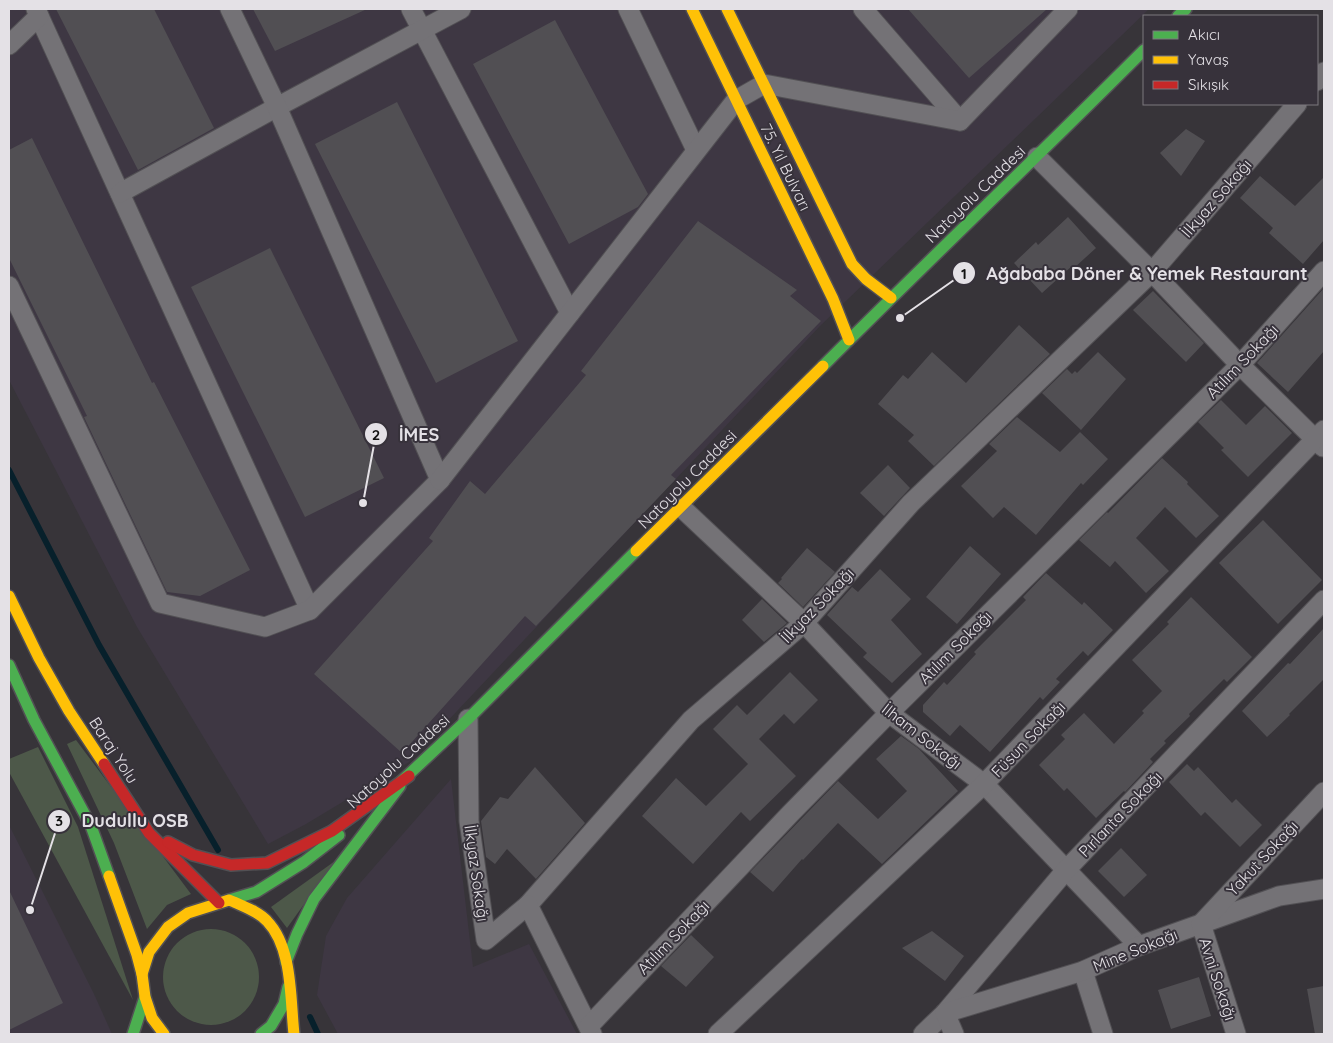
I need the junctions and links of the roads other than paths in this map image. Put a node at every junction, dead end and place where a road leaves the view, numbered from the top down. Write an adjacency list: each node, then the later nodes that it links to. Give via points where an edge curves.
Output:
1 (230, 9): 16 (street)
2 (411, 9): 10 (street)
3 (461, 9): 10 (street)
4 (628, 9): 18 (street)
5 (692, 9): 14 (main road, 75. Yıl Bulvarı)
6 (727, 9): 13 (main road, 75. Yıl Bulvarı)
7 (863, 9): 17 (street)
8 (1068, 9): 17 (street)
9 (38, 12): 11 (street); 20 (street)
10 (422, 30): 16 (street); 25 (street)
11 (9, 45)
12 (1143, 51): 19 (main road, Natoyolu Caddesi)
13 (764, 84): 14 (street); 17 (street); 24 (main road, 75. Yıl Bulvarı, via 852,264)
14 (736, 100): 18 (street); 26 (main road, 75. Yıl Bulvarı, via 833,299)
15 (1296, 105): 21 (street, İlkyaz Sokağı)
16 (277, 107): 20 (street); 29 (street)
17 (960, 121)
18 (696, 150): 25 (street)
19 (1036, 157): 21 (street); 24 (main road, Natoyolu Caddesi)
20 (120, 193): 33 (street)
21 (1152, 272): 27 (street); 34 (street, İlkyaz Sokağı, via 911,503)
22 (1324, 272): 27 (street, Atılım Sokağı)
23 (9, 286): 33 (street, via 160,603 265,627)
24 (891, 298): 26 (main road, Natoyolu Caddesi)
25 (570, 313): 29 (street)
26 (849, 340): 30 (main road, Natoyolu Caddesi)
27 (1240, 365): 28 (street); 36 (street, Atılım Sokağı)
28 (1321, 439): 39 (street, Füsun Sokağı)
29 (440, 480): 33 (street)
30 (682, 508): 34 (street, İlham Sokağı); 37 (main road, Natoyolu Caddesi)
31 (9, 596): 41 (main road, Baraj Yolu, via 68,711)
32 (1324, 600): 42 (street, Pırlanta Sokağı)
33 (310, 610)
34 (804, 623): 36 (street, İlham Sokağı); 45 (street, İlkyaz Sokağı, via 690,720)
35 (9, 665): 50 (main road, via 34,720 91,826)
36 (890, 713): 39 (street, İlham Sokağı); 54 (street, Atılım Sokağı, via 783,821)
37 (468, 719): 38 (main road, Natoyolu Caddesi); 45 (street, İlkyaz Sokağı, via 469,821 486,940)
38 (408, 776): 41 (main road, via 332,831 267,863 231,865 194,855); 44 (main road, Natoyolu Caddesi, via 304,862 256,892); 48 (main road, via 314,899)
39 (984, 784): 42 (street, İlham Sokağı); 59 (street, Füsun Sokağı)
40 (1324, 792): 46 (street, Yakut Sokağı)
41 (149, 833): 44 (main road, Baraj Yolu)
42 (1066, 870): 47 (street, İlham Sokağı); 53 (street, Pırlanta Sokağı)
43 (1324, 889): 46 (street, Mine Sokağı, via 1279,896)
44 (224, 901): 48 (main road, Baraj Yolu, via 245,907 268,922 282,945); 50 (main road, Natoyolu Caddesi, via 188,913 168,927 148,952)
45 (528, 905): 54 (street)
46 (1201, 924): 47 (street, Mine Sokağı); 63 (street, Avni Sokağı)
47 (1138, 946): 49 (street, Mine Sokağı)
48 (286, 962): 51 (main road, Baraj Yolu)
49 (1082, 971): 53 (street, Mine Sokağı); 62 (street)
50 (142, 974): 52 (main road)
51 (289, 983): 57 (main road, via 284,1004 271,1026); 58 (main road)
52 (145, 997): 55 (main road); 56 (main road, via 152,1018)
53 (946, 1013): 60 (street, Pırlanta Sokağı); 61 (street)
54 (591, 1030)
55 (134, 1034)
56 (164, 1034)
57 (261, 1034)
58 (294, 1034)
59 (718, 1034)
60 (923, 1034)
61 (954, 1034)
62 (1103, 1034)
63 (1236, 1034)

